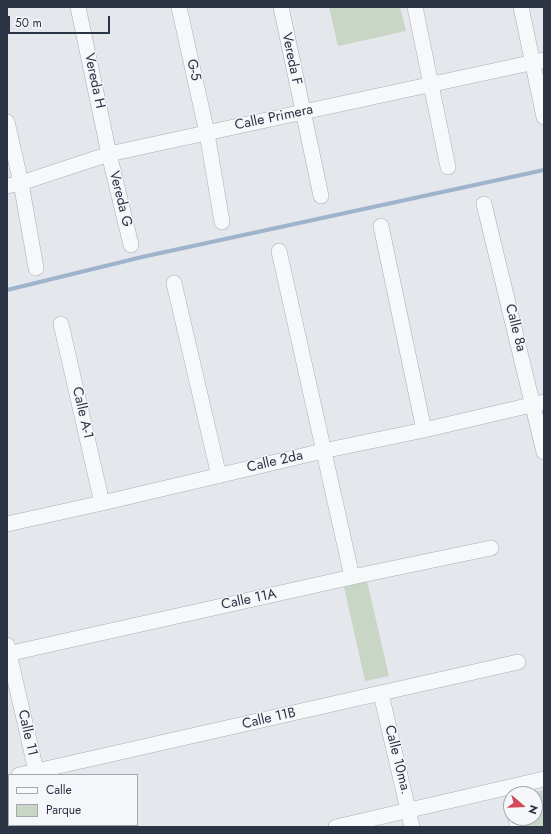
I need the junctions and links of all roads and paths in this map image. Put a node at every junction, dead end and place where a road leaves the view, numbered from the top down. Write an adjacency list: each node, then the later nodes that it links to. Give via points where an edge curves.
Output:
1 (78, 7): 12 (street, Vereda H)
2 (178, 7): 11 (street, G-5)
3 (281, 7): 8 (street, Vereda F)
4 (414, 7): 7 (street)
5 (521, 7): 6 (street)
6 (539, 60): 7 (street, Calle Primera); 9 (street)
7 (432, 84): 8 (street, Calle Primera); 13 (street)
8 (302, 112): 11 (street, Calle Primera); 15 (street, Vereda F)
9 (544, 117)
10 (7, 122): 14 (street)
11 (206, 133): 12 (street, Calle Primera); 17 (street, G-5)
12 (109, 154): 14 (street, Calle Primera); 19 (street, Vereda G)
13 (448, 167)
14 (14, 184): 21 (street)
15 (321, 196)
16 (484, 204): 24 (street, Calle 8a)
17 (222, 222)
18 (381, 226): 25 (street)
19 (131, 245)
20 (279, 251): 26 (street)
21 (36, 268)
22 (174, 283): 28 (street)
23 (61, 324): 29 (street, Calle A-1)
24 (539, 404): 25 (street, Calle 2da); 27 (street, Calle 8a)
25 (424, 430): 26 (street, Calle 2da)
26 (323, 451): 28 (street, Calle 2da); 32 (street)
27 (544, 452)
28 (219, 476): 29 (street, Calle 2da)
29 (102, 503): 30 (street, Calle 2da)
30 (7, 524)
31 (492, 548): 32 (street, Calle 11A)
32 (352, 577): 33 (street, Calle 11A)
33 (8, 651): 36 (street, Calle 11)
34 (518, 662): 35 (street, Calle 11B)
35 (381, 694): 36 (street, Calle 11B); 40 (street, Calle 10ma.)
36 (36, 773)
37 (544, 780): 38 (street)
38 (528, 786)
39 (503, 794): 40 (street)
40 (409, 810): 41 (street); 42 (street, Calle 10ma.)
41 (336, 827)
42 (412, 827)

